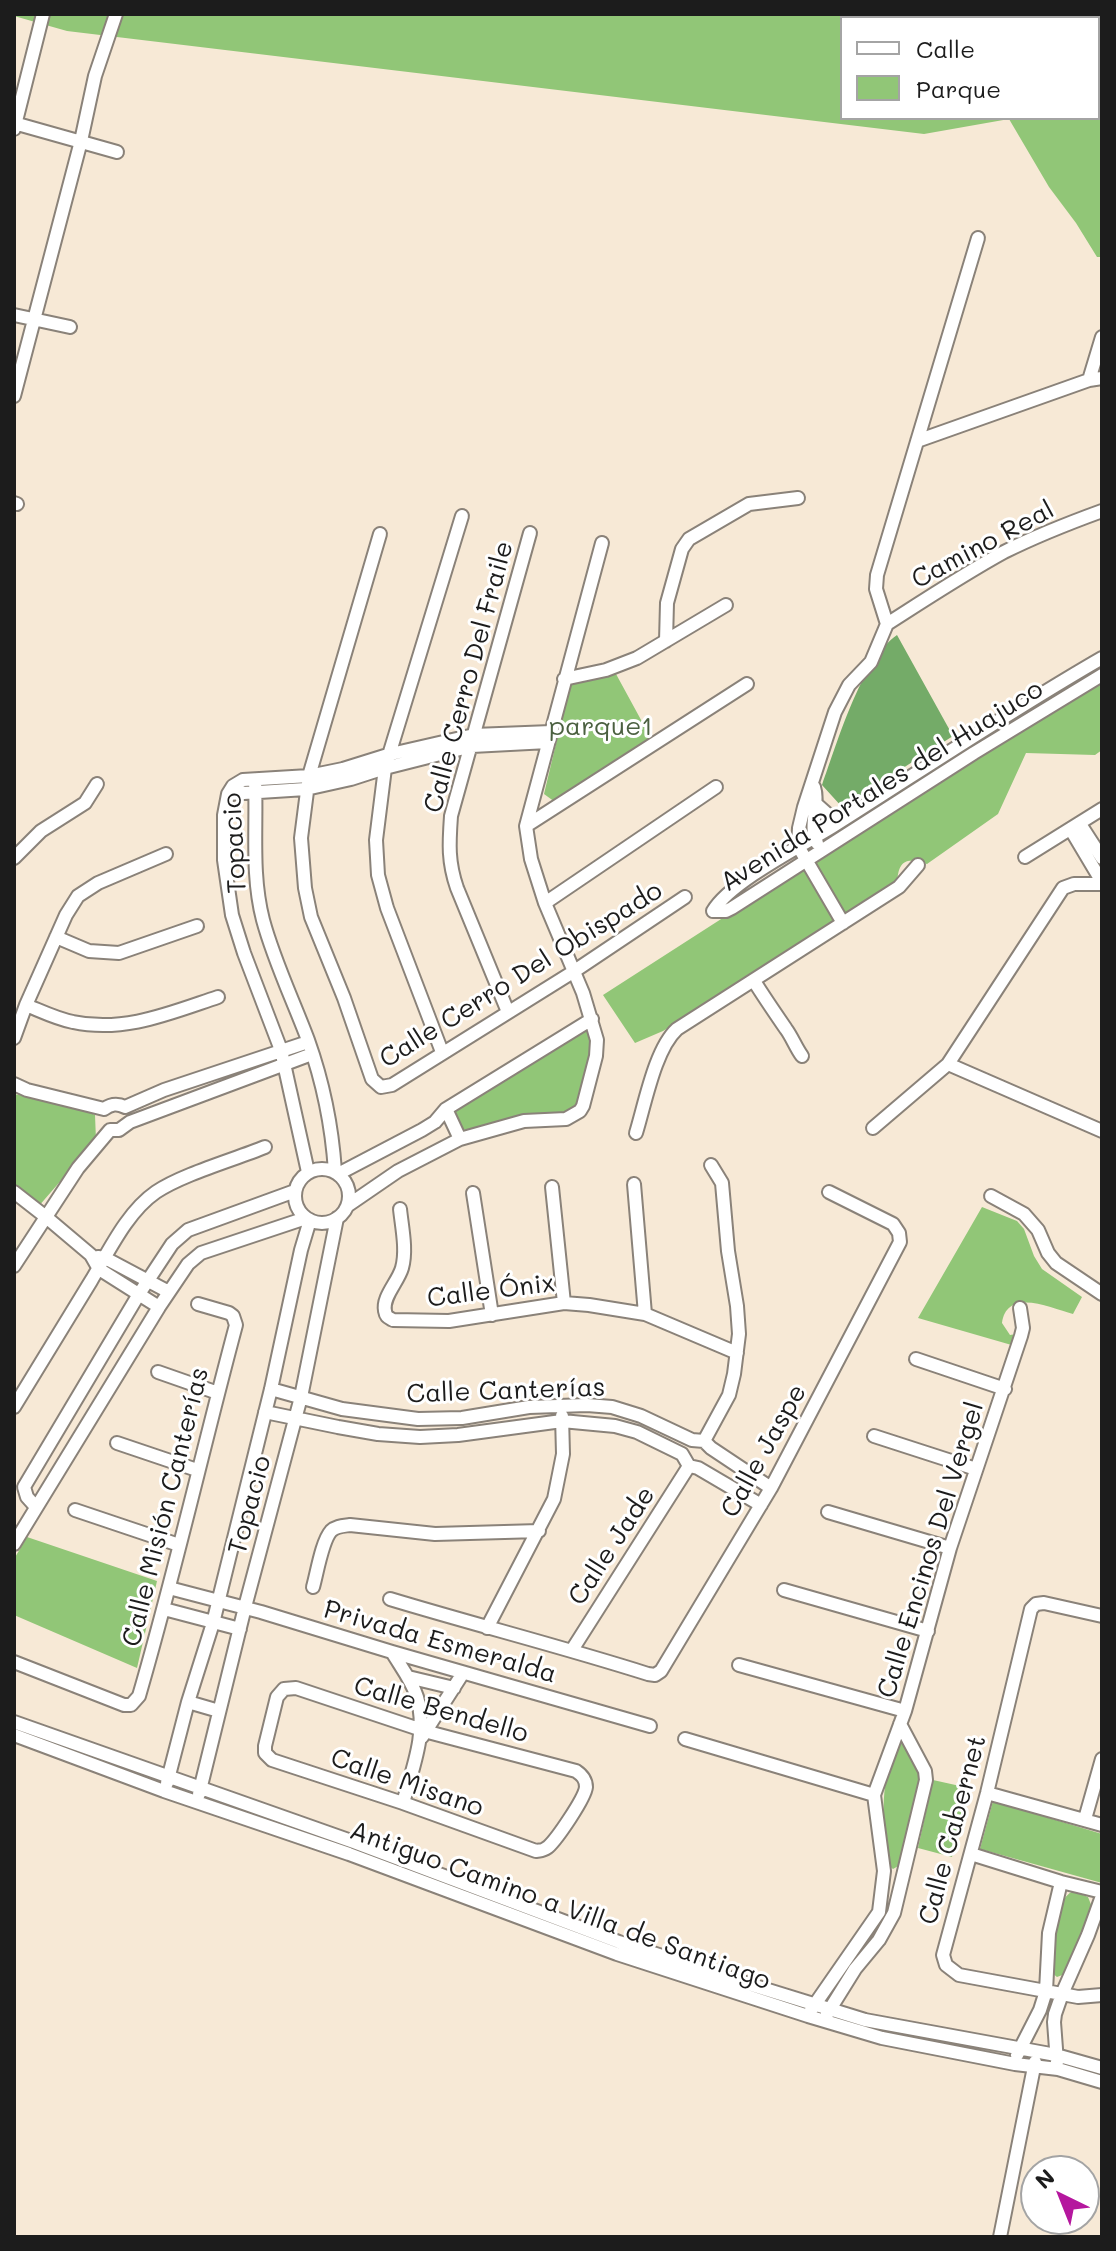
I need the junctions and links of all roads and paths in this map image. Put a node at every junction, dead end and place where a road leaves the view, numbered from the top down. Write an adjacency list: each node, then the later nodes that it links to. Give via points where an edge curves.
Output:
1 (43, 14): 3 (street)
2 (116, 14): 4 (street)
3 (14, 125): 4 (street)
4 (81, 141): 5 (street); 8 (street)
5 (117, 152)
6 (978, 238): 13 (street)
7 (14, 315): 8 (street)
8 (35, 321): 9 (street); 12 (street)
9 (70, 327)
10 (1102, 337): 11 (street)
11 (1096, 379): 13 (street)
12 (14, 396)
13 (917, 441): 21 (street, via 875,581)
14 (798, 498): 22 (street, via 749,504 689,539 667,603)
15 (1102, 511): 21 (street, Camino Real, via 1006,552)
16 (462, 516): 29 (street)
17 (530, 533): 28 (street, Calle Cerro Del Fraile)
18 (380, 534): 31 (street)
19 (602, 543): 25 (street)
20 (726, 605): 22 (street)
21 (887, 624): 33 (street, via 871,662 842,696)
22 (666, 641): 25 (street, via 622,665)
23 (1102, 658): 38 (street, Avenida Portales del Huajuco)
24 (1102, 675): 43 (street, Avenida Portales del Huajuco)
25 (564, 679): 27 (street)
26 (747, 684): 39 (street)
27 (550, 737): 28 (street); 39 (street)
28 (473, 741): 29 (street); 30 (street); 60 (street, Calle Cerro Del Fraile, via 451,816 450,867)
29 (391, 754): 30 (street); 31 (street)
30 (385, 768): 31 (street, via 351,779); 65 (street, via 376,840 378,875)
31 (308, 782): 34 (street); 65 (street, Calle Cerro Del Obispado, via 301,838 311,917 372,1079 381,1087 392,1085)
32 (97, 784): 46 (street, via 85,803 41,831)
33 (813, 784): 36 (street); 42 (street)
34 (255, 786): 63 (street, Topacio, via 255,864 262,916); 64 (street, Topacio, via 228,794 224,860 232,915)
35 (716, 787): 52 (street)
36 (815, 803): 38 (street); 41 (street)
37 (1102, 809): 40 (street)
38 (841, 821): 41 (street, Avenida Portales del Huajuco)
39 (526, 826): 52 (street)
40 (1075, 827): 45 (street); 47 (street); 50 (street)
41 (814, 838): 42 (street, Avenida Portales del Huajuco); 43 (street)
42 (798, 846): 48 (street); 48 (street, Avenida Portales del Huajuco, via 723,897 713,911 732,908)
43 (821, 850): 48 (street, Avenida Portales del Huajuco)
44 (166, 854): 55 (street, via 84,891)
45 (1025, 857)
46 (14, 858)
47 (1102, 858)
48 (806, 860): 53 (street)
49 (918, 865): 53 (street, via 899,887)
50 (1102, 883): 67 (street, via 1063,888)
51 (685, 897): 56 (street, Calle Cerro Del Obispado)
52 (545, 903): 56 (street)
53 (843, 923): 57 (street)
54 (197, 926): 55 (street, via 110,953 89,951)
55 (56, 937): 59 (street)
56 (573, 972): 60 (street, Calle Cerro Del Obispado); 61 (street)
57 (754, 981): 66 (street); 80 (street, via 669,1036)
58 (218, 997): 59 (street, via 116,1026 69,1022)
59 (26, 1005): 62 (street)
60 (508, 1012): 65 (street, Calle Cerro Del Obispado)
61 (592, 1019): 74 (street); 81 (street, via 596,1056 580,1111 566,1119 524,1121)
62 (14, 1038)
63 (310, 1048): 64 (street); 68 (street); 88 (street, Topacio, via 331,1128)
64 (281, 1050): 68 (street, Topacio); 69 (street)
65 (442, 1052)
66 (802, 1056)
67 (948, 1064): 76 (street); 79 (street)
68 (284, 1065): 70 (street); 87 (street, Topacio)
69 (237, 1067): 70 (street); 72 (street)
70 (241, 1081): 75 (street)
71 (14, 1084): 73 (street)
72 (125, 1107): 73 (street); 75 (street)
73 (104, 1109): 77 (street, via 102,1122)
74 (446, 1109): 78 (street); 81 (street)
75 (130, 1122): 77 (street)
76 (873, 1128)
77 (110, 1130): 98 (street)
78 (422, 1130): 83 (street); 84 (street)
79 (1102, 1131)
80 (636, 1133)
81 (460, 1139): 84 (street)
82 (265, 1147): 101 (street, via 158,1191 134,1213)
83 (388, 1148): 86 (street); 88 (street)
84 (435, 1151): 86 (street)
85 (711, 1165): 113 (street, Calle Jade, via 722,1183 737,1306)
86 (398, 1171): 96 (street)
87 (308, 1172): 88 (street); 91 (street)
88 (336, 1172): 96 (street, via 348,1188)
89 (634, 1184): 111 (street)
90 (552, 1187): 107 (street)
91 (295, 1191): 100 (street, via 299,1210); 103 (street, via 188,1230)
92 (14, 1192): 98 (street)
93 (829, 1192): 134 (street, Calle Jaspe, via 893,1224 900,1242)
94 (473, 1193): 112 (street)
95 (991, 1196): 106 (street, via 1032,1221 1056,1263)
96 (347, 1206): 99 (street)
97 (400, 1209): 112 (street, Calle Ónix, via 403,1263 386,1303 387,1316 428,1322)
98 (46, 1217): 101 (street); 102 (street)
99 (337, 1218): 100 (street, via 319,1223); 119 (street, Topacio)
100 (308, 1219): 104 (street, via 201,1253); 116 (street, Topacio)
101 (102, 1263): 103 (street); 105 (street); 121 (street)
102 (14, 1266)
103 (148, 1280): 104 (street); 105 (street)
104 (169, 1292): 109 (street)
105 (139, 1294): 109 (street); 136 (street, via 24,1487)
106 (1102, 1294)
107 (564, 1303): 111 (street, Calle Ónix); 112 (street, Calle Ónix)
108 (198, 1304): 118 (street, Calle Misión Canterías, via 233,1316 236,1325)
109 (159, 1307): 136 (street)
110 (1020, 1308): 117 (street, Calle Encinos Del Vergel, via 1023,1328)
111 (645, 1314): 113 (street, Calle Ónix)
112 (492, 1315)
113 (737, 1353): 129 (street, Calle Jade, via 729,1395)
114 (916, 1359): 117 (street)
115 (158, 1372): 118 (street)
116 (271, 1389): 119 (street, Calle Canterías); 123 (street, Topacio)
117 (1005, 1389): 132 (street, Calle Encinos Del Vergel)
118 (218, 1393): 133 (street, Calle Misión Canterías)
119 (301, 1397): 122 (street, Calle Canterías); 124 (street, Topacio)
120 (563, 1406): 122 (street, Calle Canterías, via 442,1419); 125 (street); 129 (street, Calle Canterías, via 612,1407)
121 (14, 1407)
122 (342, 1409): 126 (street)
123 (265, 1412): 124 (street, Calle Canterías); 147 (street, Topacio)
124 (296, 1419): 126 (street, Calle Canterías); 148 (street, Topacio)
125 (562, 1421): 126 (street, Calle Canterías, via 420,1437); 130 (street, Calle Canterías, via 637,1432); 139 (street, via 558,1484)
126 (338, 1427)
127 (874, 1436): 132 (street)
128 (117, 1443): 133 (street)
129 (702, 1443): 130 (street, Calle Jade, via 687,1443); 131 (street, Calle Jade, via 711,1456 708,1463); 134 (street, Calle Canterías)
130 (682, 1454): 131 (street)
131 (694, 1467): 135 (street); 155 (street, Calle Jade)
132 (976, 1469): 142 (street, Calle Encinos Del Vergel)
133 (197, 1470): 141 (street, Calle Misión Canterías)
134 (771, 1488): 135 (street, Calle Jaspe)
135 (761, 1505): 155 (street, Calle Jaspe, via 655,1675)
136 (36, 1507): 140 (street)
137 (75, 1510): 141 (street)
138 (828, 1512): 142 (street)
139 (539, 1531): 143 (street, via 435,1534 334,1528); 152 (street)
140 (14, 1544)
141 (179, 1545): 144 (street, Calle Misión Canterías)
142 (950, 1548): 154 (street, Calle Encinos Del Vergel)
143 (313, 1587)
144 (169, 1588): 147 (street, Privada Esmeralda); 149 (street, Calle Misión Canterías)
145 (784, 1590): 154 (street)
146 (390, 1599): 152 (street)
147 (218, 1600): 148 (street, Privada Esmeralda); 151 (street, Topacio)
148 (245, 1607): 153 (street, Topacio); 156 (street, Privada Esmeralda)
149 (164, 1609): 151 (street); 157 (street, Calle Misión Canterías, via 139,1696 131,1705)
150 (1102, 1616): 174 (street, Calle Cabernet, via 1047,1603 1036,1604 1030,1613)
151 (213, 1623): 153 (street); 162 (street, Topacio)
152 (487, 1628): 155 (street)
153 (240, 1629): 163 (street, Topacio)
154 (928, 1631): 164 (street, Calle Encinos Del Vergel)
155 (572, 1650)
156 (392, 1652): 159 (street, Privada Esmeralda); 160 (street)
157 (14, 1662)
158 (739, 1665): 164 (street)
159 (463, 1673): 161 (street); 166 (street, Privada Esmeralda)
160 (408, 1677): 161 (street); 167 (street)
161 (454, 1688): 167 (street)
162 (188, 1702): 163 (street); 172 (street, Topacio)
163 (219, 1711): 175 (street, Topacio)
164 (902, 1718): 176 (street, Calle Encinos Del Vergel); 183 (street, Calle Encinos Del Vergel, via 926,1780)
165 (14, 1722): 172 (street)
166 (650, 1726)
167 (423, 1733): 170 (street, Calle Bendello, via 296,1688 284,1689 277,1697); 177 (street); 180 (street, Calle Bendello, via 576,1771 584,1778 583,1796 552,1843)
168 (14, 1735): 173 (street)
169 (685, 1739): 176 (street)
170 (265, 1753): 177 (street, Calle Misano, via 272,1760)
171 (1102, 1759): 178 (street)
172 (168, 1777): 173 (street, Topacio); 175 (street)
173 (164, 1791): 175 (street)
174 (987, 1793): 178 (street); 181 (street, Calle Cabernet)
175 (198, 1794): 189 (street, via 354,1842)
176 (874, 1795): 182 (street, Calle Encinos Del Vergel)
177 (403, 1803): 180 (street, Calle Misano)
178 (1085, 1819): 179 (street)
179 (1102, 1825)
180 (536, 1851)
181 (971, 1854): 184 (street); 186 (street, Calle Cabernet, via 944,1960 959,1975)
182 (884, 1871): 183 (street); 189 (street, Calle Encinos Del Vergel, via 879,1912)
183 (903, 1872): 190 (street, Calle Encinos Del Vergel, via 888,1926)
184 (1061, 1882): 185 (street); 186 (street, via 1049,1933)
185 (1102, 1894): 187 (street)
186 (1046, 1991): 187 (street); 191 (street)
187 (1062, 1994): 188 (street); 192 (street)
188 (1102, 1995)
189 (811, 2010): 190 (street)
190 (827, 2015): 195 (street); 198 (street, via 882,2038)
191 (1036, 2017): 192 (street); 193 (street)
192 (1054, 2022): 194 (street)
193 (1029, 2031): 194 (street); 195 (street)
194 (1055, 2037): 197 (street)
195 (1018, 2049): 196 (street); 198 (street)
196 (1037, 2051): 197 (street); 199 (street)
197 (1056, 2055): 200 (street); 201 (street)
198 (1015, 2064): 199 (street)
199 (1035, 2066): 201 (street); 203 (street)
200 (1102, 2068)
201 (1058, 2069): 202 (street)
202 (1102, 2082)
203 (1000, 2237)

